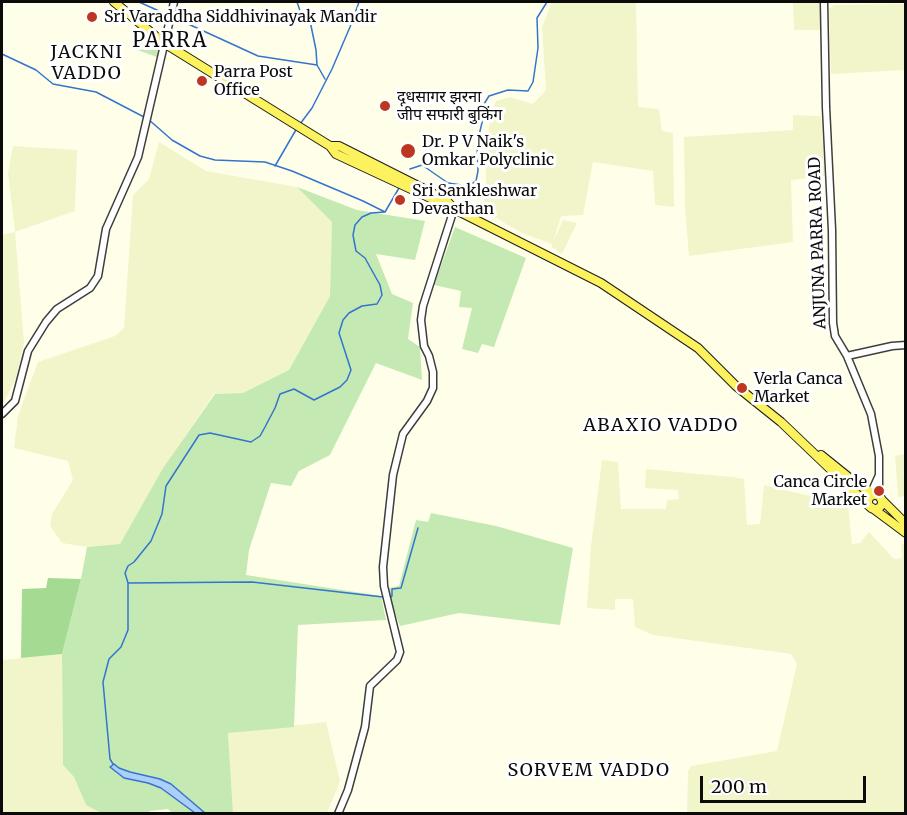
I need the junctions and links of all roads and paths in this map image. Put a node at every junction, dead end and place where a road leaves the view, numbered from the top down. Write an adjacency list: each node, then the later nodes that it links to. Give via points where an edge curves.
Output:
1 (114, 2): 4 (main road)
2 (174, 2): 4 (street)
3 (824, 2): 7 (street, ANJUNA PARRA ROAD, via 833,323 835,336)
4 (164, 43): 5 (main road, via 330,146 336,154 394,177); 9 (street, via 138,157 105,229 98,276 90,288 57,309 46,322 28,351 15,401)
5 (454, 209): 8 (main road, via 601,283); 13 (street, via 423,306 421,332 433,372 433,388 403,434 396,455 384,586 399,644 397,660 370,686 365,727)
6 (906, 345): 7 (street)
7 (847, 356): 10 (street, ANJUNA PARRA ROAD, via 875,433 879,474)
8 (710, 360): 10 (main road); 10 (main road, via 736,386)
9 (2, 414)
10 (874, 499): 11 (main road); 12 (main road)
11 (906, 524)
12 (906, 533)
13 (338, 813)

